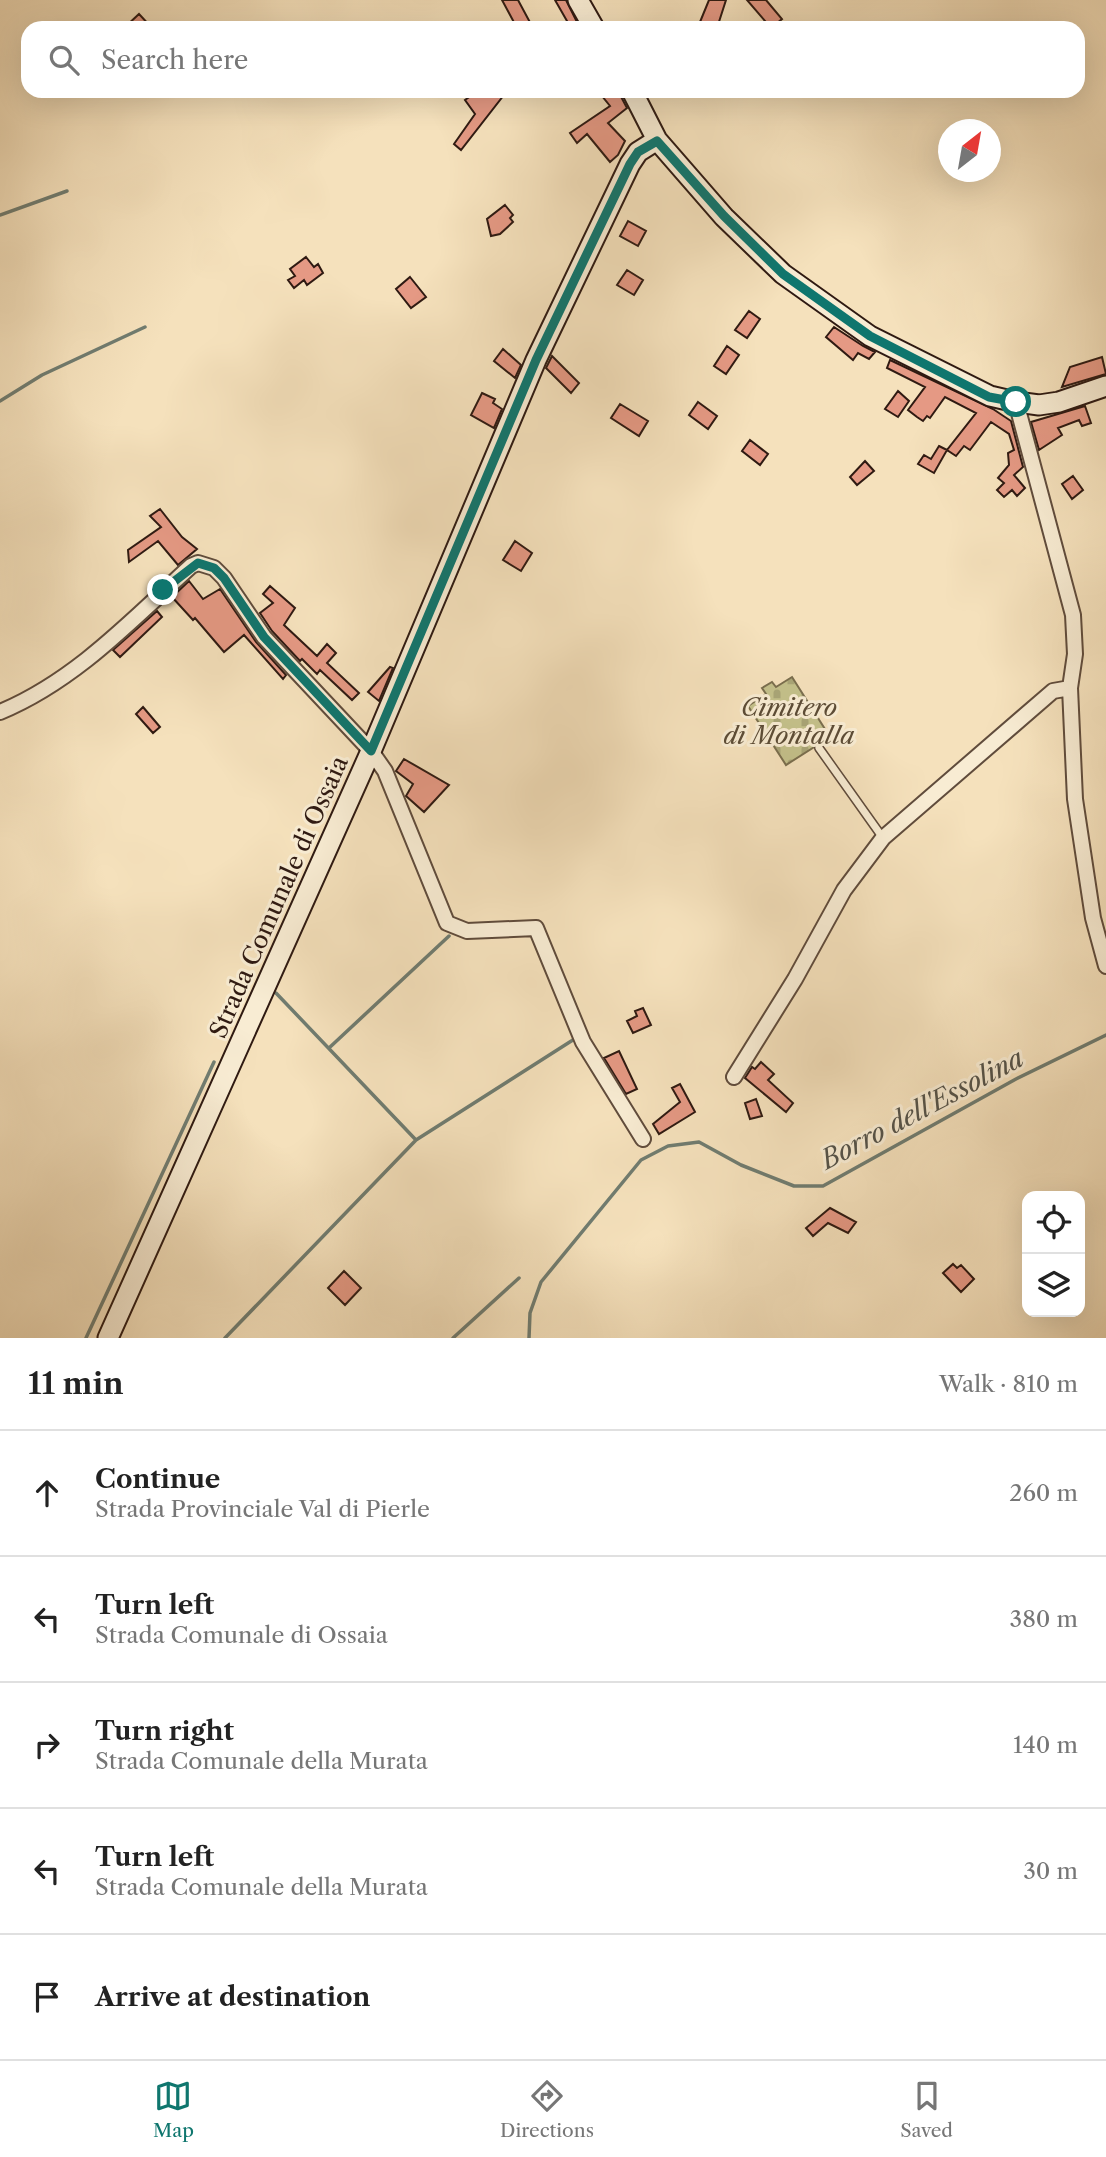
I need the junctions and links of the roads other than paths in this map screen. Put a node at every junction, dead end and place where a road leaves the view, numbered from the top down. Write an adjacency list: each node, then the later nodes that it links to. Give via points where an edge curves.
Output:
1 (578, 0): 2 (street)
2 (590, 21)
3 (636, 98): 4 (street)
4 (657, 141): 6 (street, via 783,274 870,336 989,397); 10 (street, Strada Comunale di Ossaia, via 638,152 630,164 536,360)
5 (1106, 386): 6 (street, via 1059,402)
6 (1016, 402): 7 (street, via 1073,615 1075,654)
7 (1070, 688): 11 (street, via 1053,691); 12 (street, via 1075,799)
8 (0, 712): 10 (street, via 63,679 198,563 214,568 224,578 264,637)
9 (820, 748): 11 (lane)
10 (371, 751): 14 (street, via 385,771 447,923 467,931 536,928 583,1042); 15 (street, Strada Comunale di Ossaia)
11 (883, 838): 13 (street, via 844,890 796,979)
12 (1106, 966)
13 (734, 1077)
14 (643, 1139)
15 (108, 1338)

